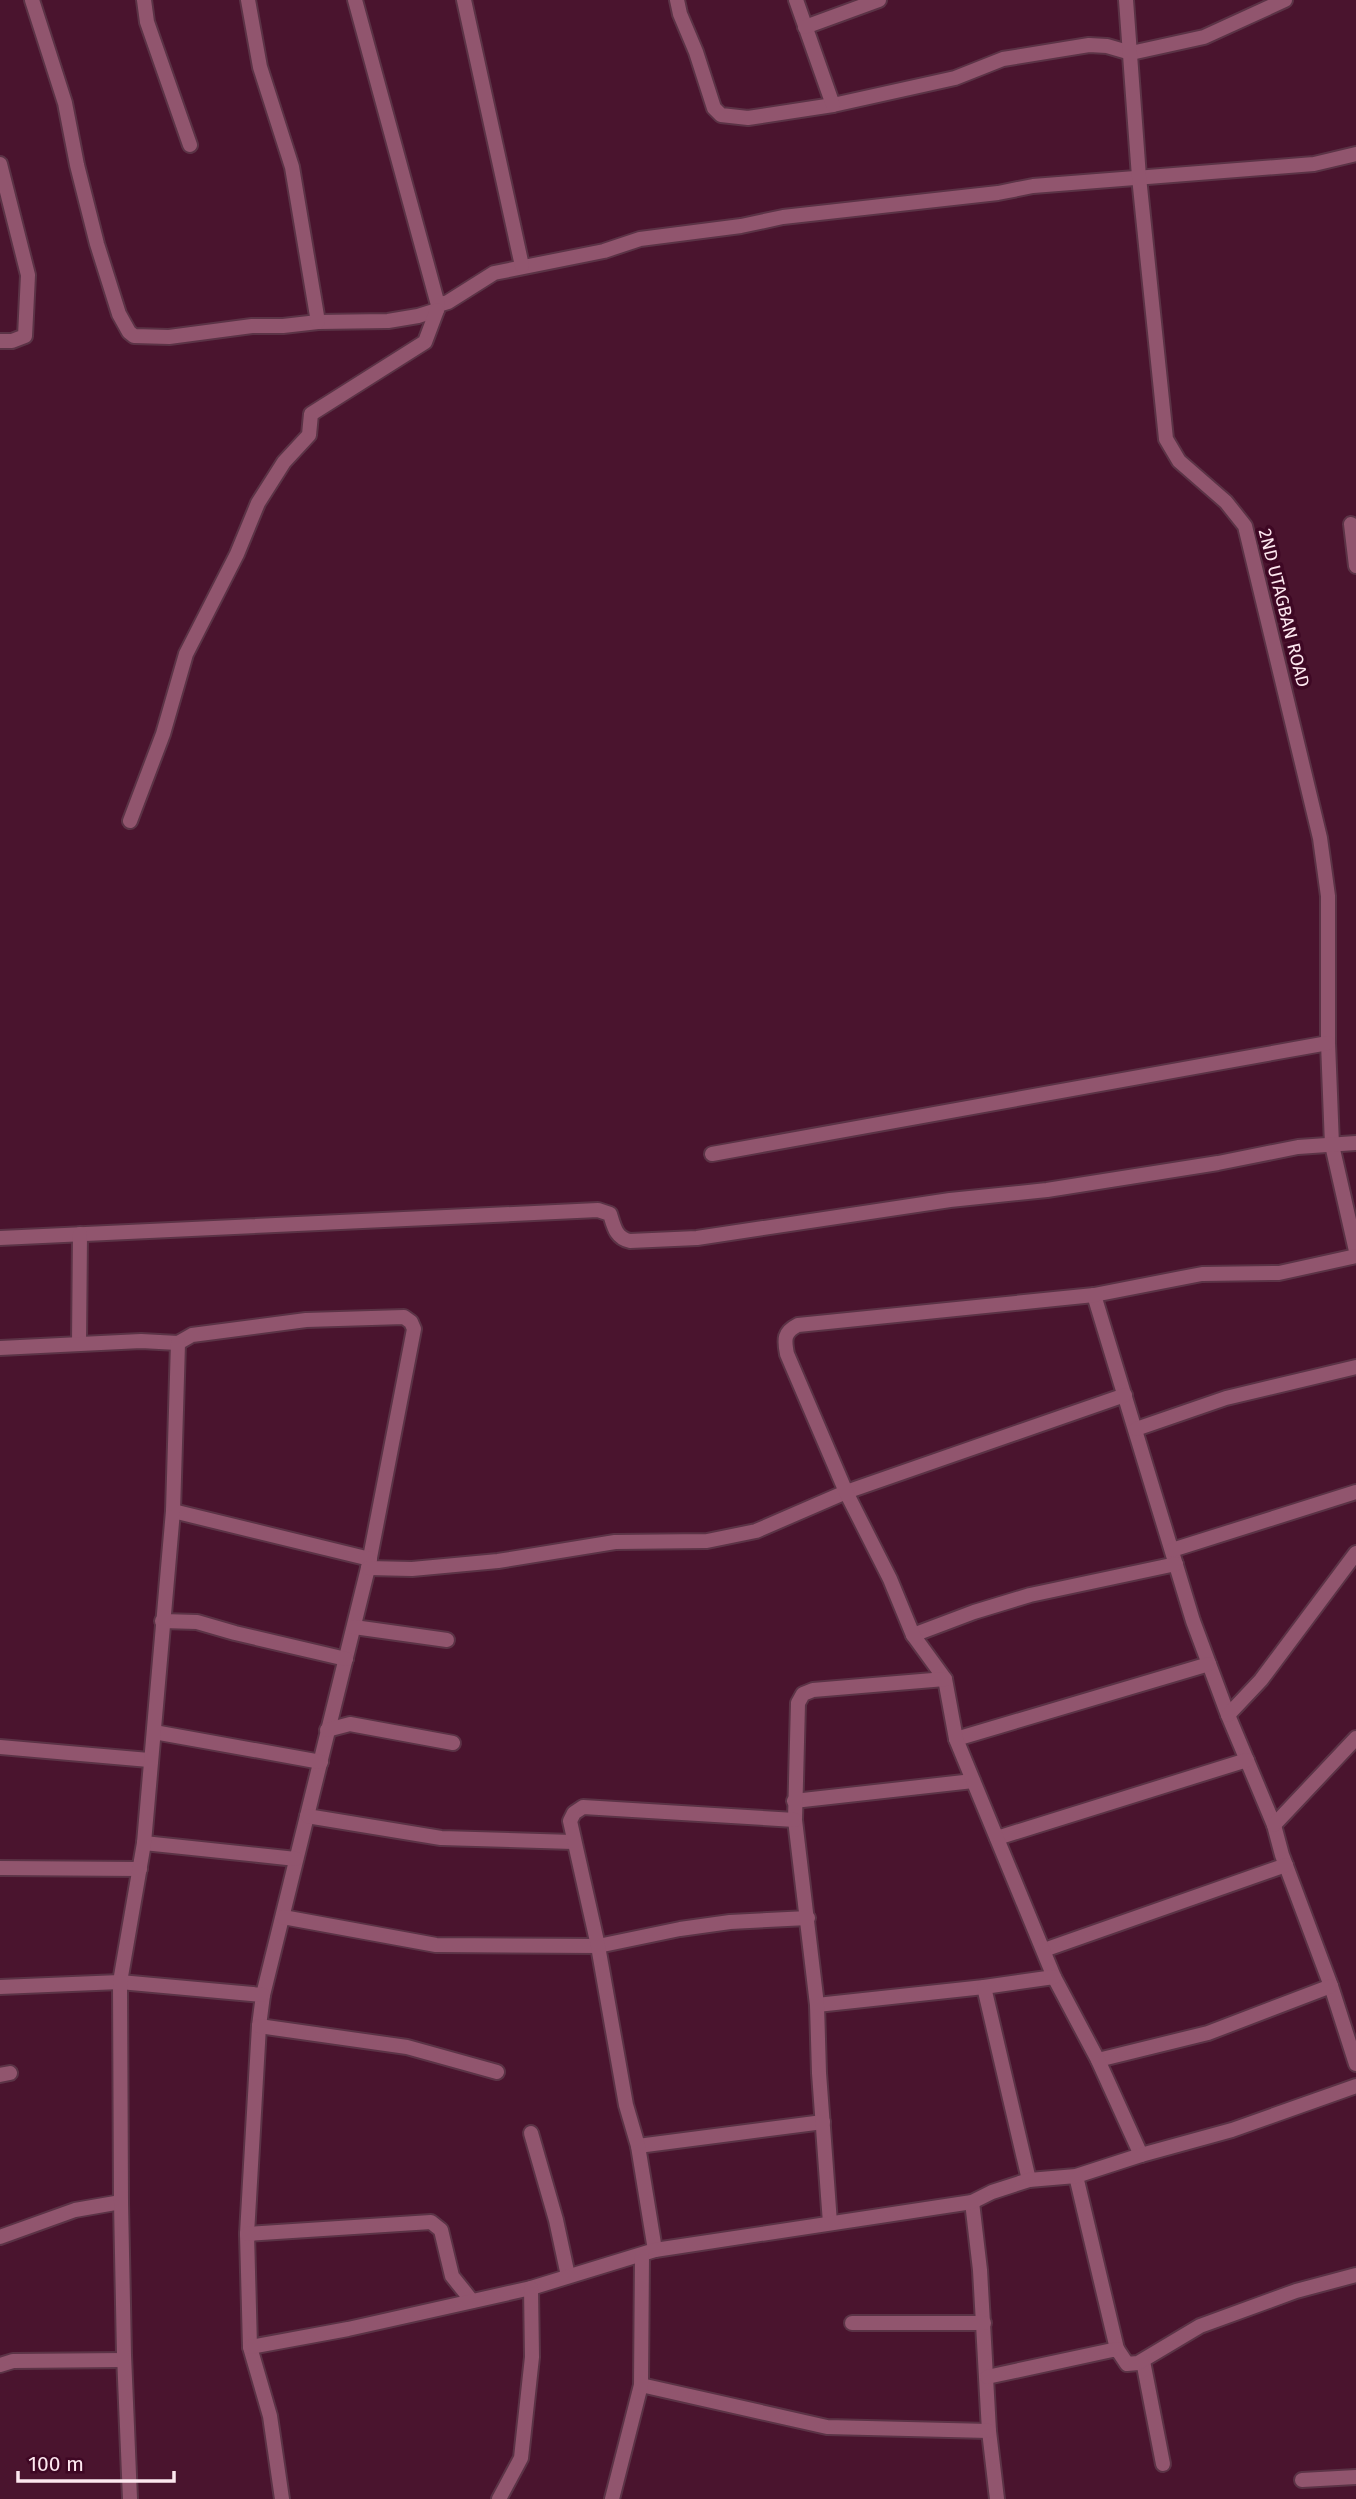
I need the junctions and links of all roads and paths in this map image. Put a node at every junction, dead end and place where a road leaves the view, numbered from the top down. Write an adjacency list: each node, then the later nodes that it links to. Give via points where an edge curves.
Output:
1 (32, 0): 20 (street, via 65,103 97,244 129,332 169,337)
2 (144, 0): 14 (street, via 147,22)
3 (248, 0): 20 (street, via 260,67 292,167)
4 (355, 0): 19 (street)
5 (464, 0): 18 (street)
6 (677, 0): 13 (street, via 708,96 721,115 748,118)
7 (796, 0): 11 (street)
8 (879, 0): 11 (street)
9 (1126, 0): 12 (street, 2ND UTAGBAN ROAD)
10 (1280, 1): 12 (street, via 1204,37)
11 (805, 27): 13 (street)
12 (1131, 53): 13 (street, via 1089,45 1003,59 955,78); 17 (street, 2ND UTAGBAN ROAD)
13 (833, 105)
14 (190, 145)
15 (1356, 153): 17 (street, via 1314,164)
16 (0, 164): 21 (street, via 28,275 25,336)
17 (1139, 177): 18 (street, via 783,217 640,239 604,251); 25 (street, 2ND UTAGBAN ROAD, via 1166,439 1179,461 1226,502 1245,526 1320,838 1328,896)
18 (522, 266): 19 (street, via 494,273)
19 (437, 307): 20 (street, via 388,321); 24 (street, via 425,342 311,414 309,435 272,478 186,654 163,734)
20 (318, 322)
21 (0, 341)
22 (1350, 524): 23 (street)
23 (1356, 566)
24 (130, 821)
25 (1328, 1043): 27 (street, 2ND UTAGBAN ROAD); 28 (street)
26 (1356, 1143): 27 (street)
27 (1332, 1145): 29 (street, via 697,1238 622,1239 610,1214 598,1210); 31 (street, 2ND UTAGBAN ROAD)
28 (712, 1154)
29 (80, 1234): 30 (street); 34 (street)
30 (0, 1238)
31 (1356, 1253): 32 (street, via 1279,1273 1202,1275)
32 (1094, 1295): 37 (street); 39 (street, via 895,1313 788,1330 784,1340 787,1354)
33 (178, 1343): 34 (street); 41 (street); 44 (street, via 192,1335 306,1320 404,1317 411,1322 413,1341)
34 (79, 1344): 35 (street)
35 (0, 1348)
36 (1356, 1367): 38 (street, via 1226,1398)
37 (1125, 1395): 38 (street); 39 (street)
38 (1136, 1429): 43 (street)
39 (846, 1492): 44 (street, via 756,1531 707,1541 615,1542 412,1569); 47 (street)
40 (1356, 1492): 43 (street)
41 (173, 1511): 44 (street); 45 (street)
42 (1356, 1553): 52 (street, via 1261,1680)
43 (1174, 1557): 47 (street, via 1030,1595); 50 (street)
44 (369, 1563): 46 (street)
45 (162, 1621): 49 (street, via 197,1622); 54 (street)
46 (354, 1627): 48 (street); 49 (street)
47 (913, 1635): 51 (street)
48 (447, 1640)
49 (346, 1659): 53 (street)
50 (1209, 1664): 52 (street); 56 (street)
51 (945, 1679): 56 (street); 63 (street, via 803,1694 798,1703)
52 (1228, 1715): 60 (street)
53 (327, 1730): 57 (street, via 350,1724); 61 (street)
54 (154, 1732): 59 (street); 61 (street)
55 (1356, 1738): 66 (street)
56 (956, 1740): 62 (street)
57 (453, 1743)
58 (0, 1747): 59 (street)
59 (149, 1760): 69 (street)
60 (1247, 1760): 66 (street); 67 (street)
61 (321, 1762): 64 (street)
62 (973, 1781): 63 (street); 67 (street)
63 (794, 1801): 65 (street)
64 (307, 1816): 68 (street, via 441,1838); 70 (street)
65 (795, 1820): 68 (street, via 583,1807 570,1821); 75 (street)
66 (1274, 1825): 71 (street)
67 (997, 1838): 77 (street)
68 (573, 1842): 76 (street)
69 (144, 1843): 70 (street); 73 (street)
70 (296, 1859): 74 (street)
71 (1286, 1865): 77 (street); 80 (street)
72 (0, 1868): 73 (street)
73 (140, 1869): 79 (street)
74 (283, 1917): 76 (street, via 436,1945); 83 (street)
75 (808, 1918): 76 (street, via 730,1922); 84 (street)
76 (598, 1946): 92 (street, via 626,2105)
77 (1044, 1950): 78 (street)
78 (1054, 1977): 82 (street); 86 (street)
79 (120, 1982): 81 (street); 83 (street); 96 (street)
80 (1331, 1986): 86 (street, via 1208,2033); 87 (street)
81 (0, 1987)
82 (984, 1987): 84 (street); 95 (street)
83 (263, 1995): 85 (street)
84 (817, 2005): 90 (street)
85 (259, 2026): 88 (street, via 407,2047); 99 (street)
86 (1098, 2060): 93 (street)
87 (1356, 2064)
88 (497, 2072)
89 (1356, 2086): 93 (street, via 1232,2130)
90 (823, 2122): 92 (street); 98 (street)
91 (531, 2133): 103 (street)
92 (638, 2146): 101 (street)
93 (1141, 2155): 94 (street)
94 (1076, 2176): 95 (street); 109 (street)
95 (1029, 2179): 97 (street)
96 (121, 2202): 100 (street, via 75,2210); 110 (street)
97 (972, 2202): 98 (street); 107 (street)
98 (830, 2222): 101 (street)
99 (247, 2234): 105 (street, via 431,2222 440,2230 452,2276); 108 (street)
100 (0, 2237)
101 (648, 2253): 103 (street); 114 (street)
102 (1356, 2275): 111 (street, via 1200,2326)
103 (568, 2276): 104 (street)
104 (531, 2288): 105 (street); 121 (street, via 532,2357 522,2458)
105 (472, 2301): 108 (street)
106 (852, 2323): 107 (street)
107 (984, 2323): 113 (street)
108 (250, 2347): 120 (street, via 270,2416)
109 (1117, 2349): 111 (street, via 1127,2364); 113 (street)
110 (124, 2360): 112 (street); 119 (street)
111 (1143, 2361): 116 (street)
112 (0, 2365)
113 (988, 2377): 115 (street)
114 (641, 2385): 115 (street, via 827,2427); 122 (street)
115 (989, 2431): 123 (street)
116 (1163, 2464)
117 (1356, 2477): 118 (street)
118 (1302, 2480)
119 (130, 2499)
120 (282, 2499)
121 (499, 2499)
122 (612, 2499)
123 (998, 2499)

